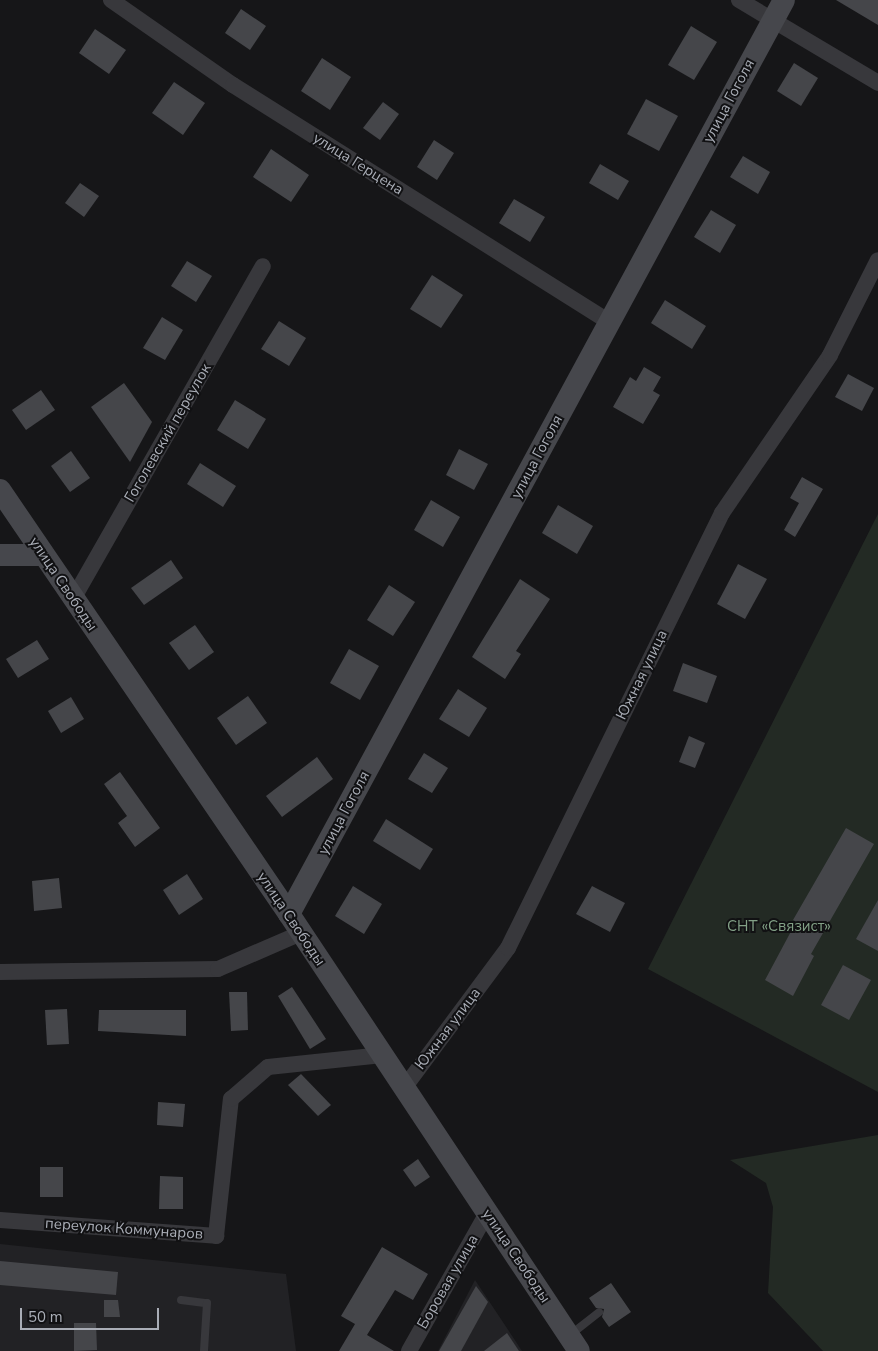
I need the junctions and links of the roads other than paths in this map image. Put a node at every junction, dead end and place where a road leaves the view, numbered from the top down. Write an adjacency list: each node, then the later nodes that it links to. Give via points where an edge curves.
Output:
1 (111, 0): 7 (street, улица Герцена, via 233,85)
2 (739, 0): 3 (street)
3 (779, 9): 4 (street); 7 (street, улица Гоголя)
4 (878, 83)
5 (878, 260): 16 (street, Южная улица, via 830,355 722,512 508,948)
6 (263, 266): 11 (street, Гоголевский переулок)
7 (610, 322): 12 (street, улица Гоголя)
8 (0, 490): 10 (street, улица Свободы)
9 (0, 555): 10 (street)
10 (43, 555): 11 (street, улица Свободы)
11 (73, 599): 12 (street, улица Свободы)
12 (289, 914): 13 (street, улица Свободы)
13 (301, 933): 14 (street, via 218,969); 15 (street, улица Свободы)
14 (0, 972)
15 (382, 1055): 16 (street, улица Свободы); 18 (street, переулок Коммунаров, via 268,1067 231,1099 216,1236)
16 (404, 1088): 17 (street, улица Свободы)
17 (487, 1214): 21 (street, улица Свободы); 23 (street, Боровая улица)
18 (0, 1220)
19 (181, 1300): 22 (lane, via 207,1303)
20 (599, 1312): 21 (lane)
21 (574, 1343)
22 (204, 1351)
23 (409, 1351)

